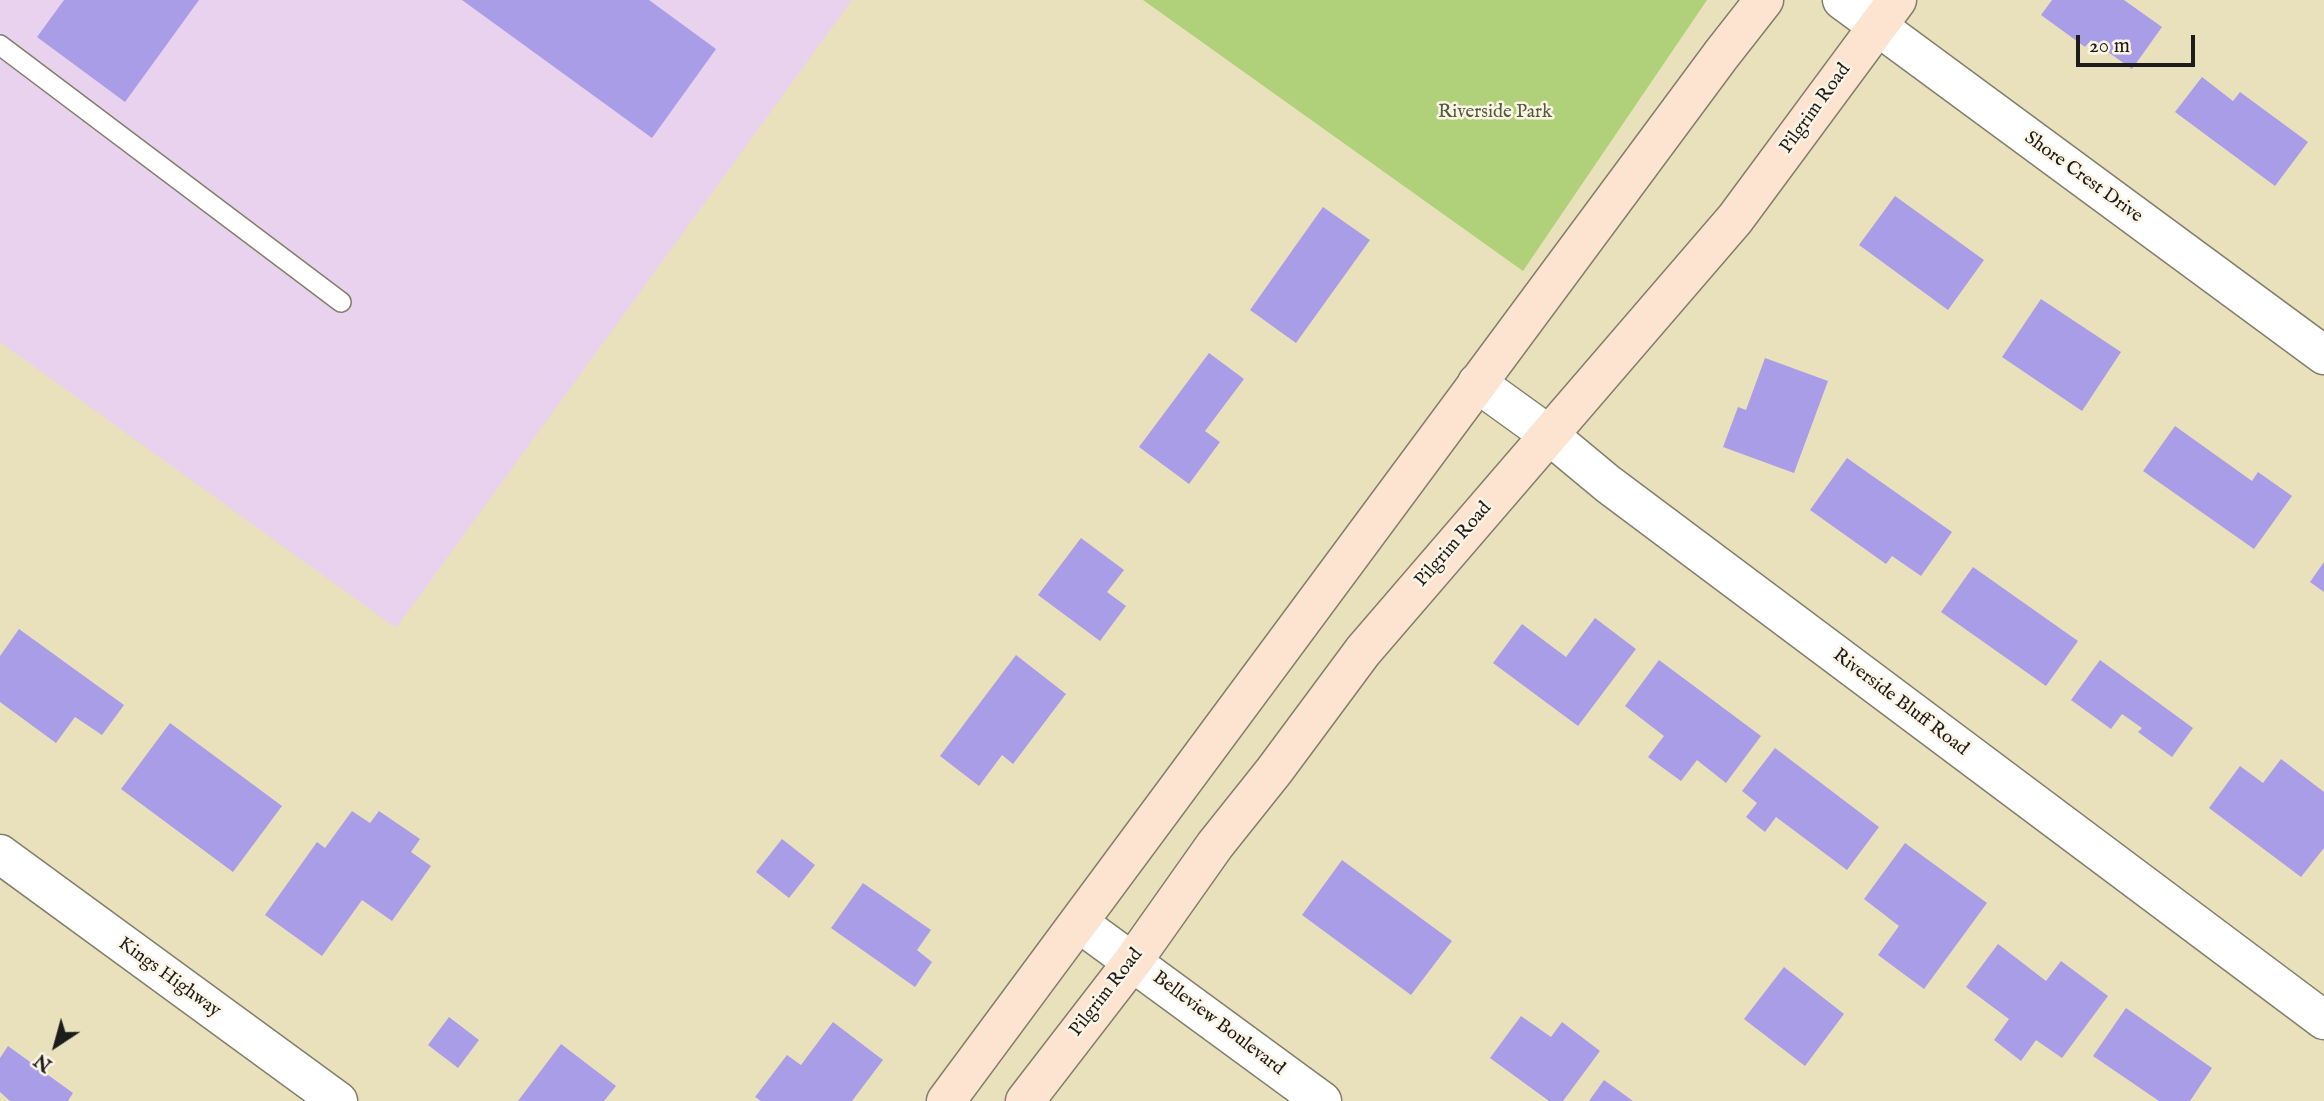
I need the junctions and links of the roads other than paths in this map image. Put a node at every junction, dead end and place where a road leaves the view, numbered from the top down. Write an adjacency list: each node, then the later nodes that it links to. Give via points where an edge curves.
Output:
1 (1764, 0): 7 (street)
2 (1842, 0): 3 (street, Shore Crest Drive)
3 (1887, 14): 6 (street, Shore Crest Drive); 8 (street, Pilgrim Road, via 1735,219)
4 (0, 45): 5 (lane)
5 (341, 302)
6 (2324, 355)
7 (1477, 383): 8 (street, Riverside Bluff Road); 10 (street)
8 (1549, 435): 11 (street, Pilgrim Road, via 1363,651); 12 (street, Riverside Bluff Road, via 1608,484)
9 (0, 854): 13 (street, Kings Highway)
10 (1079, 923): 11 (street, Belleview Boulevard); 14 (street)
11 (1133, 961): 15 (street, Pilgrim Road); 16 (street, Belleview Boulevard)
12 (2324, 1020)
13 (338, 1101)
14 (946, 1101)
15 (1025, 1101)
16 (1322, 1101)

